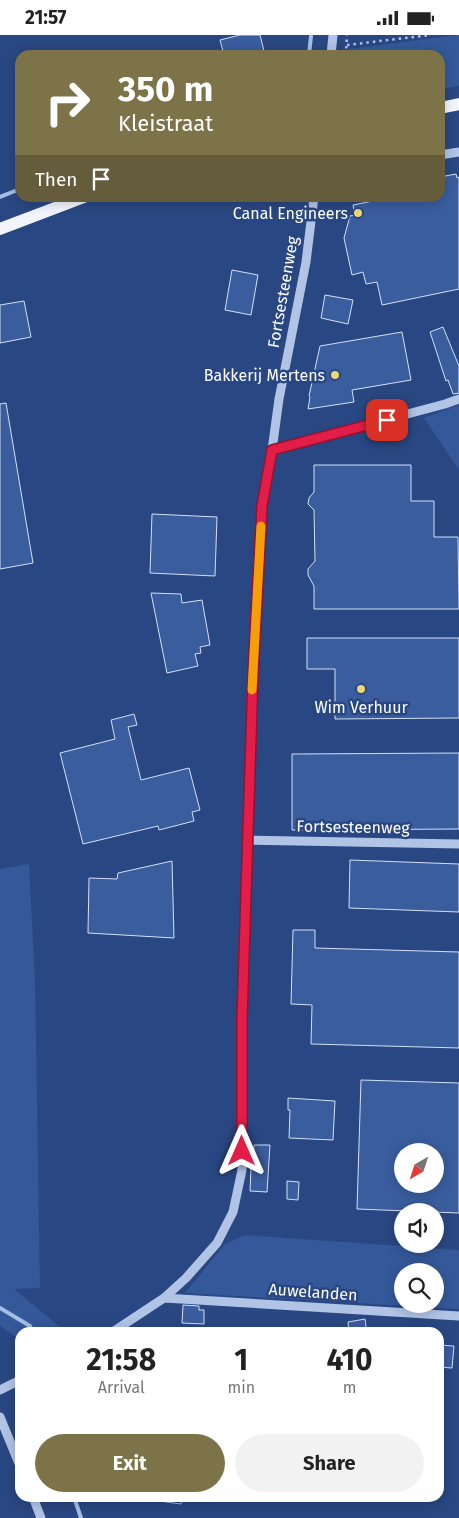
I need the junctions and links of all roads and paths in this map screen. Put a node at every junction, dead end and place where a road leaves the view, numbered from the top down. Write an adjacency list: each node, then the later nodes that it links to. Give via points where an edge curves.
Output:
1 (333, 35): 5 (street)
2 (348, 35): 4 (path)
3 (430, 35): 4 (path)
4 (347, 45): 6 (path)
5 (332, 50)
6 (346, 50)
7 (459, 104): 8 (main road)
8 (445, 107)
9 (459, 152): 10 (street)
10 (445, 154)
11 (71, 202): 13 (main road)
12 (313, 202): 15 (street, Fortsesteenweg, via 306,262)
13 (0, 229)
14 (459, 399): 15 (street)
15 (272, 450): 16 (street, Fortsesteenweg, via 262,506)
16 (247, 840): 17 (street, Fortsesteenweg); 18 (street, Fortsesteenweg, via 242,1170 233,1212 217,1243)
17 (459, 844)
18 (164, 1298): 19 (street, Auwelanden); 20 (street, Fortsesteenweg)
19 (459, 1317)
20 (120, 1327)
21 (15, 1382): 22 (street)
22 (0, 1390)
23 (0, 1417): 24 (street)
24 (15, 1454)
25 (35, 1502): 26 (street)
26 (41, 1518)

